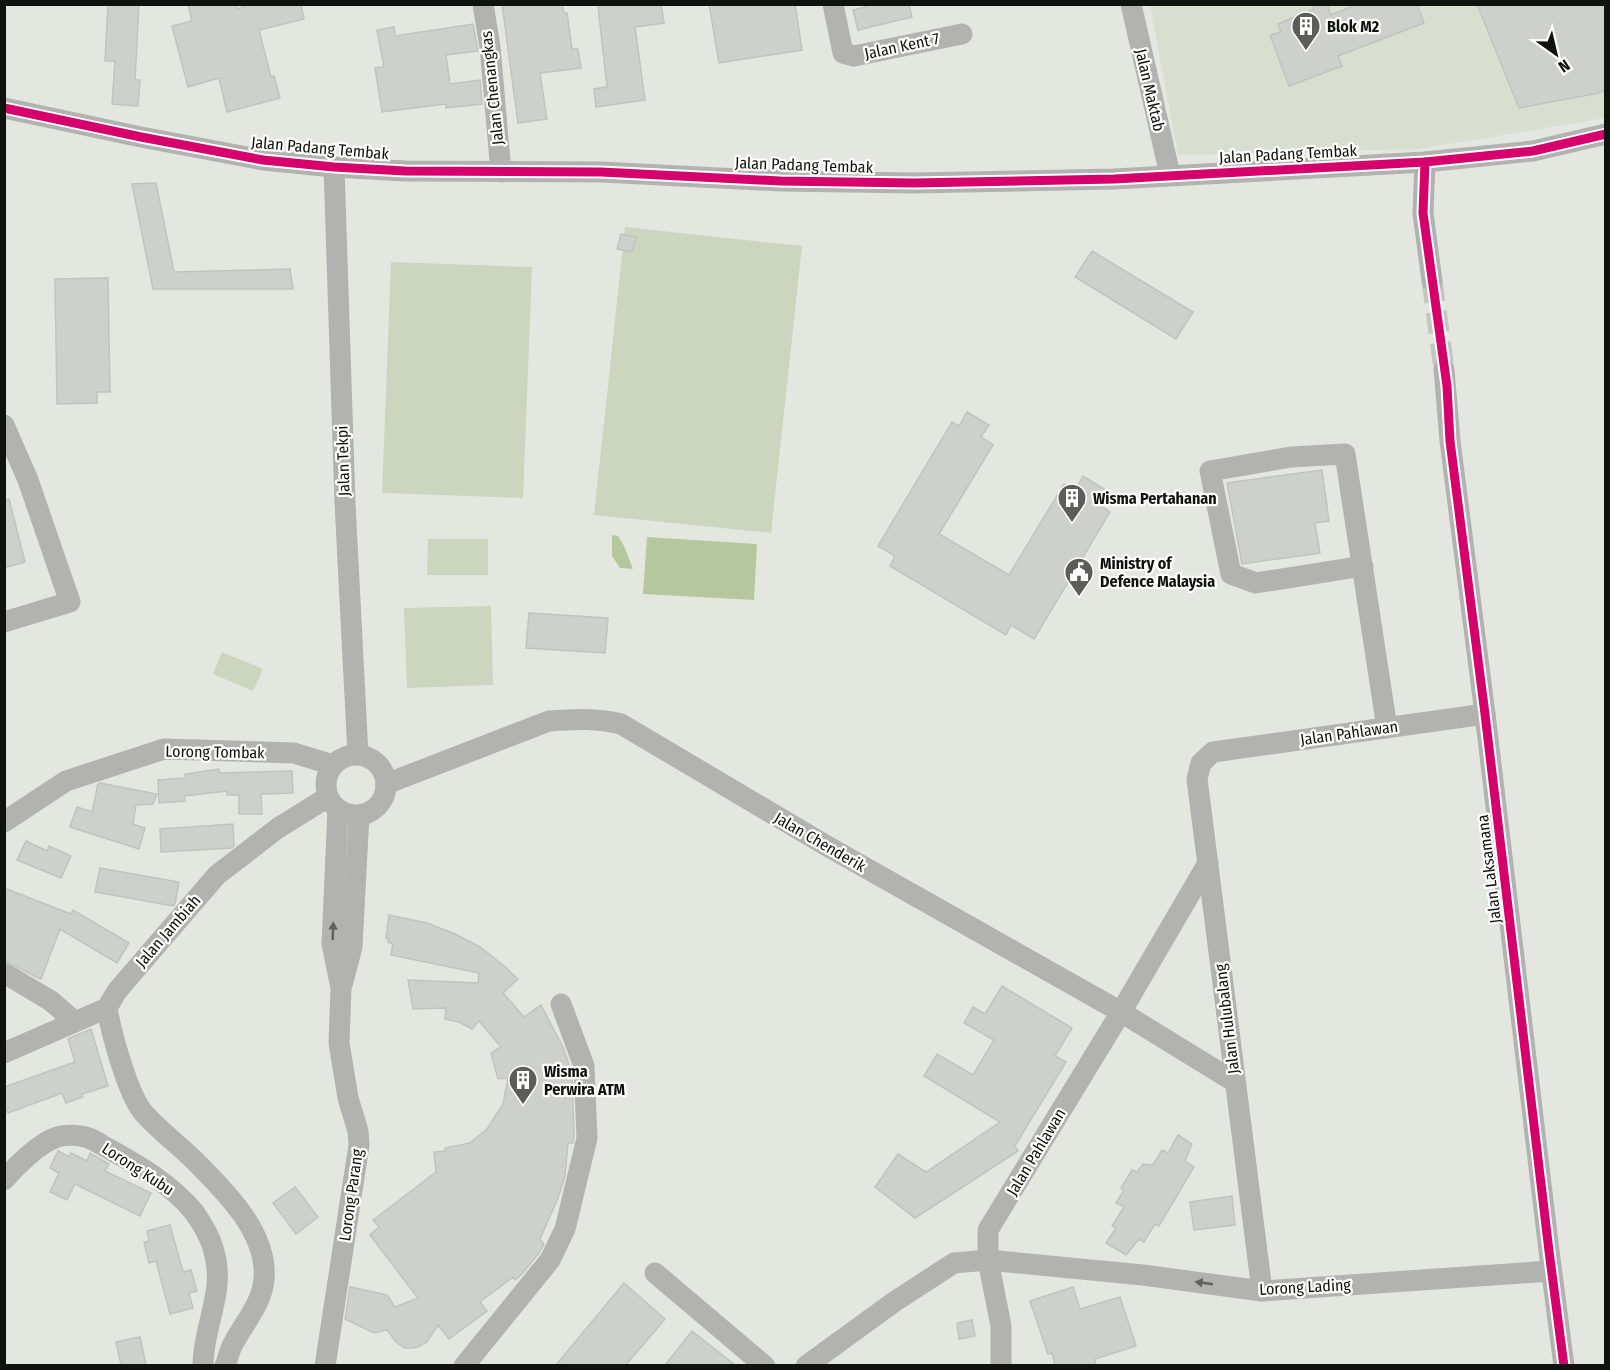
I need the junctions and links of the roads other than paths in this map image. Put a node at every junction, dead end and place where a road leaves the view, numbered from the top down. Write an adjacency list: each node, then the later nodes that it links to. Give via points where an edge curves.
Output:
1 (483, 4): 9 (street, Jalan Chenangkas)
2 (833, 4): 4 (street, Jalan Kent 7, via 843,53 854,56)
3 (1131, 4): 10 (street, Jalan Maktab)
4 (962, 34)
5 (4, 108): 8 (street, Jalan Padang Tembak, via 263,160)
6 (1605, 134): 7 (street, Jalan Padang Tembak, via 1533,151)
7 (1425, 162): 10 (street, Jalan Padang Tembak); 11 (street, via 1423,213)
8 (334, 168): 9 (street, Jalan Padang Tembak); 19 (street, Jalan Tekpi)
9 (501, 172): 10 (street, Jalan Padang Tembak, via 914,183)
10 (1170, 175)
11 (1432, 281)
12 (1444, 369): 16 (street, Jalan Laksamana)
13 (4, 425): 15 (street, via 28,480 70,602)
14 (1363, 566): 14 (street, via 1256,583 1231,574 1210,471 1345,454); 17 (street)
15 (4, 622)
16 (1485, 714): 17 (street, Jalan Pahlawan); 38 (street, Jalan Laksamana)
17 (1387, 728): 18 (street, Jalan Pahlawan)
18 (1213, 752): 25 (street, Jalan Hulubalang, via 1201,763 1197,779)
19 (358, 755): 20 (street); 21 (street, via 374,761)
20 (333, 765): 22 (street, via 326,780); 24 (street, Lorong Tombak, via 294,753 164,749 66,781)
21 (386, 783): 23 (street, via 381,801); 32 (street, Jalan Chenderik, via 549,721 602,719 621,724 837,852)
22 (333, 803): 23 (street, via 351,815); 29 (street, Lorong Parang, one-way to 22, via 332,944); 31 (street, Jalan Jambiah, via 278,828 218,875 117,991)
23 (359, 815): 29 (street, Lorong Parang, via 352,946)
24 (4, 822)
25 (1208, 863): 26 (street, Jalan Pahlawan); 27 (street, Jalan Hulubalang)
26 (1173, 921): 27 (street, via 1198,912); 32 (street, Jalan Pahlawan)
27 (1216, 928): 35 (street, Jalan Hulubalang)
28 (4, 973): 33 (street, via 51,1001)
29 (341, 988): 41 (street, Lorong Parang, via 339,1043 359,1145)
30 (561, 1004): 44 (street, via 584,1066 587,1138 565,1229 550,1260)
31 (107, 1008): 33 (street); 43 (street, via 140,1108 235,1205 262,1251 264,1279 258,1302 232,1345)
32 (1121, 1012): 35 (street, Jalan Chenderik); 37 (street, Jalan Pahlawan, via 988,1230)
33 (74, 1021): 34 (street)
34 (4, 1053)
35 (1235, 1082): 40 (street, Jalan Hulubalang)
36 (4, 1180): 42 (street, Lorong Kubu, via 34,1151 57,1137 74,1135 90,1138 154,1176 176,1194 204,1230 219,1271)
37 (988, 1260): 40 (street, Lorong Lading, one-way to 37); 46 (street, via 954,1263); 47 (street, Jalan Pahlawan, via 1001,1326)
38 (1551, 1270): 40 (street, Lorong Lading); 48 (street, Jalan Laksamana)
39 (655, 1273): 45 (street)
40 (1262, 1291)
41 (332, 1363)
42 (203, 1365)
43 (225, 1365)
44 (464, 1365)
45 (765, 1365)
46 (806, 1365)
47 (1001, 1365)
48 (1564, 1365)

